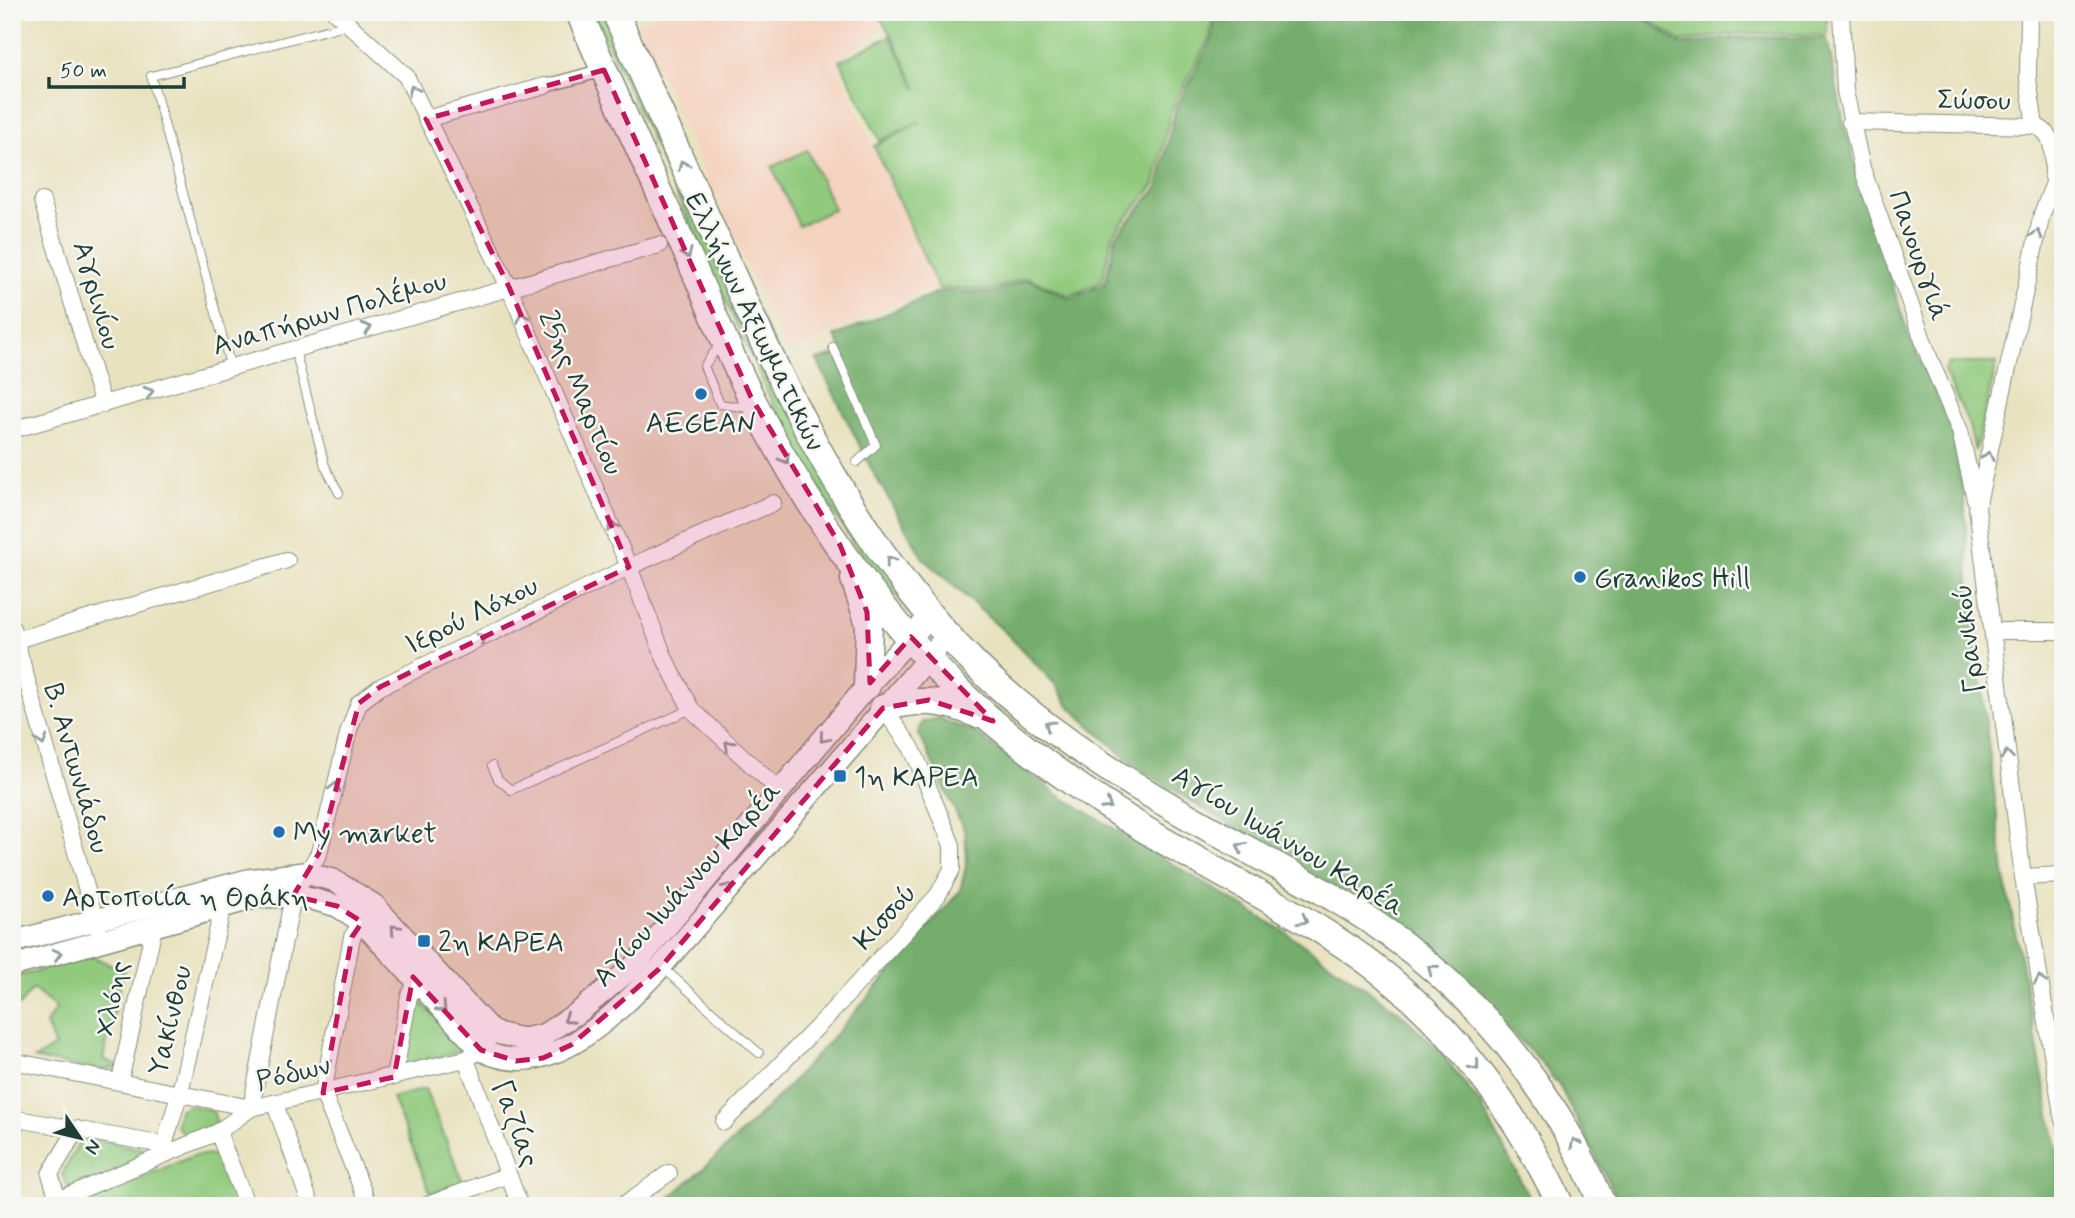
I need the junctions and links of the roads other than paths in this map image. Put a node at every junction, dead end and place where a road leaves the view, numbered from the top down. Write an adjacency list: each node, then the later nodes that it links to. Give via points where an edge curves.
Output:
1 (335, 12): 6 (street, 25ης Μαρτίου)
2 (579, 12): 7 (main road, Ελλήνων Αξιωματικών)
3 (615, 12): 29 (main road, Ελλήνων Αξιωματικών, one-way to 3, via 872,538 796,412)
4 (1841, 12): 10 (street, Πανουργιά)
5 (2029, 12): 11 (street, via 2028,79)
6 (349, 24): 9 (street, 25ης Μαρτίου, one-way to 6, via 402,71); 19 (lane, via 151,76)
7 (604, 70): 8 (street); 26 (main road, Ελλήνων Αξιωματικών, one-way to 26, via 758,410)
8 (545, 86): 9 (street)
9 (426, 119): 16 (street, 25ης Μαρτίου)
10 (1850, 122): 11 (street, Σώσου); 25 (street, Πανουργιά, via 1929,357 1960,431)
11 (2035, 126): 13 (street, Σώσου, via 2048,134 2052,143)
12 (2063, 160): 13 (street, Γρανικού)
13 (2053, 180): 25 (street, Γρανικού, one-way to 13)
14 (42, 201): 20 (street, Αγρινίου)
15 (659, 245): 16 (street, Αναπήρων Πολέμου)
16 (509, 287): 18 (street, Αναπήρων Πολέμου, one-way to 16); 28 (street, 25ης Μαρτίου, one-way to 16)
17 (833, 347): 22 (lane, via 876,445)
18 (295, 350): 19 (street, Αναπήρων Πολέμου); 23 (lane, via 325,467)
19 (231, 368): 20 (street, Αναπήρων Πολέμου, one-way to 19)
20 (103, 405): 21 (street, Αναπήρων Πολέμου)
21 (12, 430)
22 (857, 462)
23 (339, 493)
24 (773, 503): 28 (street, Ιερού Λόχου)
25 (1977, 508): 30 (street, Γρανικού)
26 (840, 545): 33 (main road, Ελλήνων Αξιωματικών); 34 (main road, via 867,612 871,637)
27 (287, 560): 32 (street)
28 (629, 567): 36 (street, 25ης Μαρτίου, via 665,659); 40 (street, Ιερού Λόχου, one-way to 28, via 319,853 359,703 380,687)
29 (940, 625): 33 (street, Αγίου Ιωάννου Καρέα); 78 (main road, Αγίου Ιωάννου Καρέα, one-way to 29, via 1569,1132 1539,1084 1504,1039 1436,972 1387,932 1102,764 1014,699)
30 (1994, 631): 31 (street); 42 (street, Γρανικού, one-way to 30)
31 (2063, 631)
32 (14, 634): 45 (street, Β. Αντωνιάδου, one-way to 45)
33 (919, 647): 34 (street, Αγίου Ιωάννου Καρέα); 35 (street, Αγίου Ιωάννου Καρέα); 37 (main road)
34 (867, 686): 39 (street, Αγίου Ιωάννου Καρέα, one-way to 39)
35 (883, 708): 37 (main road, via 905,702 951,703); 51 (street, Αγίου Ιωάννου Καρέα, one-way to 35); 64 (street, Κισσού, via 915,754 952,845 952,869 938,895)
36 (691, 709): 38 (lane, via 510,790); 39 (street, 25ης Μαρτίου, one-way to 36)
37 (993, 721): 77 (main road, one-way to 77, via 1082,789 1312,925 1398,987 1442,1027 1508,1108)
38 (492, 766)
39 (780, 790): 53 (street, Αγίου Ιωάννου Καρέα, one-way to 53, via 625,974 543,1035)
40 (304, 873): 43 (street, Ιερού Λόχου); 45 (street, Αγίου Ιωάννου Καρέα, via 248,880); 53 (street, Αγίου Ιωάννου Καρέα, one-way to 40, via 374,905 334,880)
41 (2063, 875): 42 (street)
42 (2023, 877): 62 (street, Γρανικού, one-way to 42)
43 (293, 896): 44 (street, Αγίου Ιωάννου Καρέα, via 258,897); 46 (street, Αγίου Ιωάννου Καρέα, via 337,906); 61 (street, Ιερού Λόχου)
44 (223, 906): 47 (street, Αγίου Ιωάννου Καρέα); 58 (street, Υακίνθου)
45 (95, 921): 48 (street, Αγίου Ιωάννου Καρέα); 49 (street, Β. Αντωνιάδου)
46 (362, 922): 52 (street, Αγίου Ιωάννου Καρέα); 59 (street, via 352,937)
47 (154, 927): 49 (street, Αγίου Ιωάννου Καρέα); 57 (street, Χλόης)
48 (12, 942)
49 (102, 942): 50 (street, Αγίου Ιωάννου Καρέα, one-way to 49)
50 (12, 966)
51 (662, 966): 53 (street, Αγίου Ιωάννου Καρέα, via 571,1045 543,1058 516,1061 496,1057); 54 (lane)
52 (417, 981): 53 (street, Αγίου Ιωάννου Καρέα, one-way to 53); 56 (street, via 409,996)
53 (480, 1047): 56 (street, Ρόδων); 69 (street, Γαζίας)
54 (759, 1053)
55 (12, 1061): 57 (street)
56 (394, 1077): 59 (street, Ρόδων)
57 (120, 1081): 58 (street)
58 (180, 1092): 61 (street); 67 (street, Υακίνθου)
59 (323, 1093): 60 (street, Ρόδων); 73 (street)
60 (275, 1104): 61 (street, Ρόδων); 72 (street)
61 (251, 1108): 66 (street, Ρόδων)
62 (2062, 1113)
63 (12, 1118): 65 (street)
64 (724, 1122)
65 (77, 1129): 67 (street); 70 (street, via 50,1174)
66 (218, 1132): 67 (street, Ρόδων); 71 (street)
67 (165, 1149): 70 (street, Ρόδων)
68 (669, 1174): 76 (street)
69 (508, 1175): 74 (street); 75 (street, Γαζίας)
70 (61, 1202)
71 (247, 1206)
72 (312, 1206)
73 (369, 1206)
74 (425, 1206)
75 (520, 1206)
76 (622, 1206)
77 (1561, 1206)
78 (1603, 1206)

